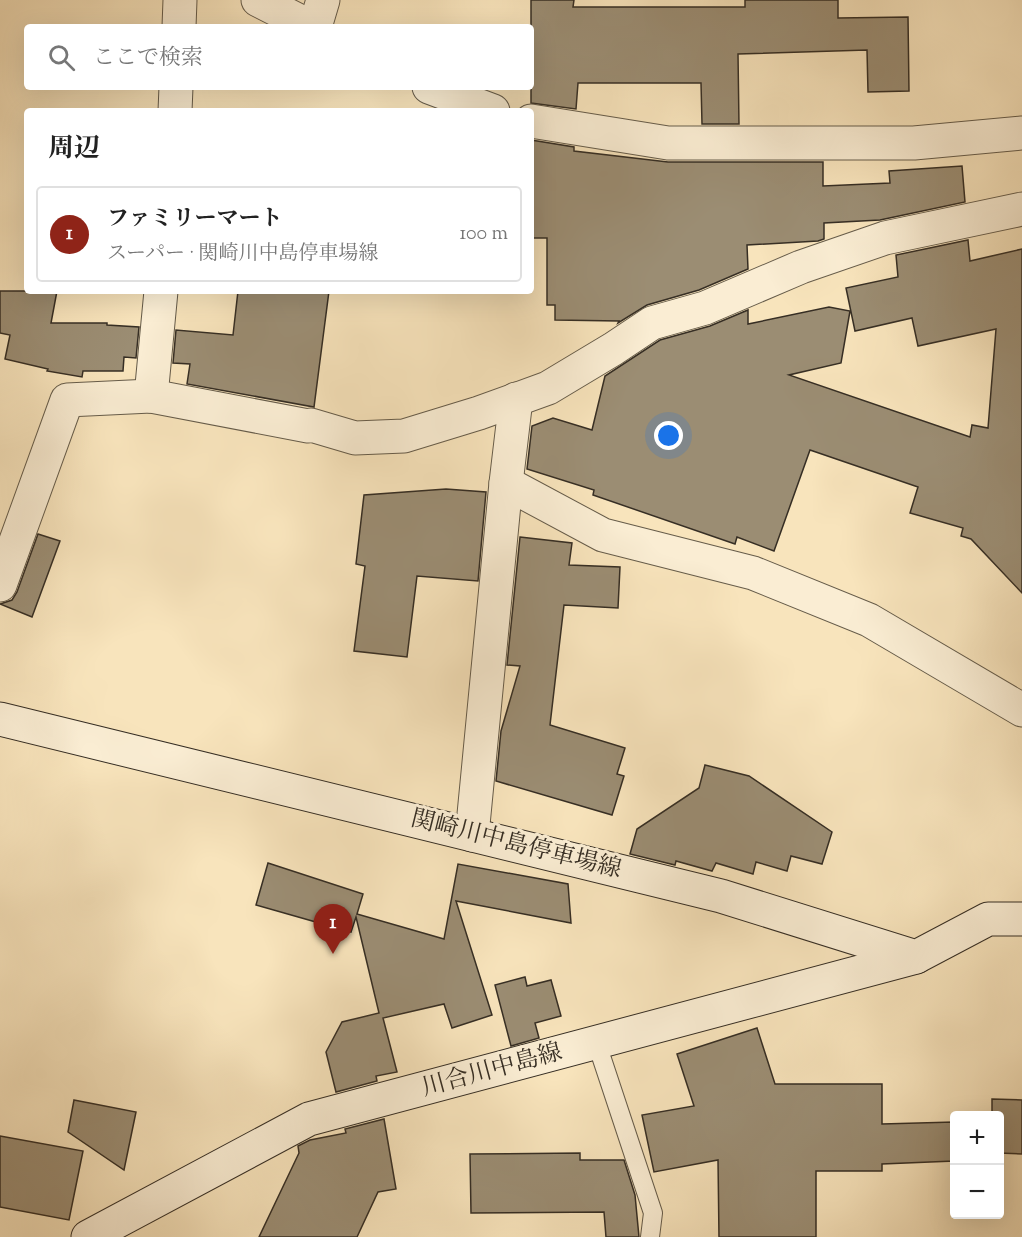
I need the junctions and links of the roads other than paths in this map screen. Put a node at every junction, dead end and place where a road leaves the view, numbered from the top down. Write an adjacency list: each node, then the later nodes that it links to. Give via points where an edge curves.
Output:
1 (180, 0): 4 (street)
2 (258, 0): 5 (street)
3 (323, 0): 6 (street)
4 (179, 24)
5 (307, 24)
6 (314, 24)
7 (176, 90): 9 (street)
8 (437, 90): 10 (street)
9 (175, 108)
10 (485, 108)
11 (534, 121): 12 (street, via 668,143 914,143)
12 (1022, 133)
13 (1022, 208): 16 (street, via 885,238 801,267 705,308 652,323 548,388)
14 (161, 294): 15 (street)
15 (151, 396): 16 (street, via 311,425 355,438 404,436); 18 (street, via 67,400)
16 (516, 399): 17 (street)
17 (506, 483): 19 (street, via 603,535 753,573 869,620); 21 (street)
18 (0, 585)
19 (1022, 710)
20 (0, 719): 21 (street, 関崎川中島停車場線)
21 (472, 835): 23 (street, 関崎川中島停車場線, via 721,896)
22 (1022, 920): 23 (street, via 988,919)
23 (916, 957): 24 (street, 川合川中島線)
24 (597, 1044): 25 (street, 川合川中島線, via 309,1119); 26 (lane, via 653,1213)
25 (88, 1237)
26 (650, 1237)

